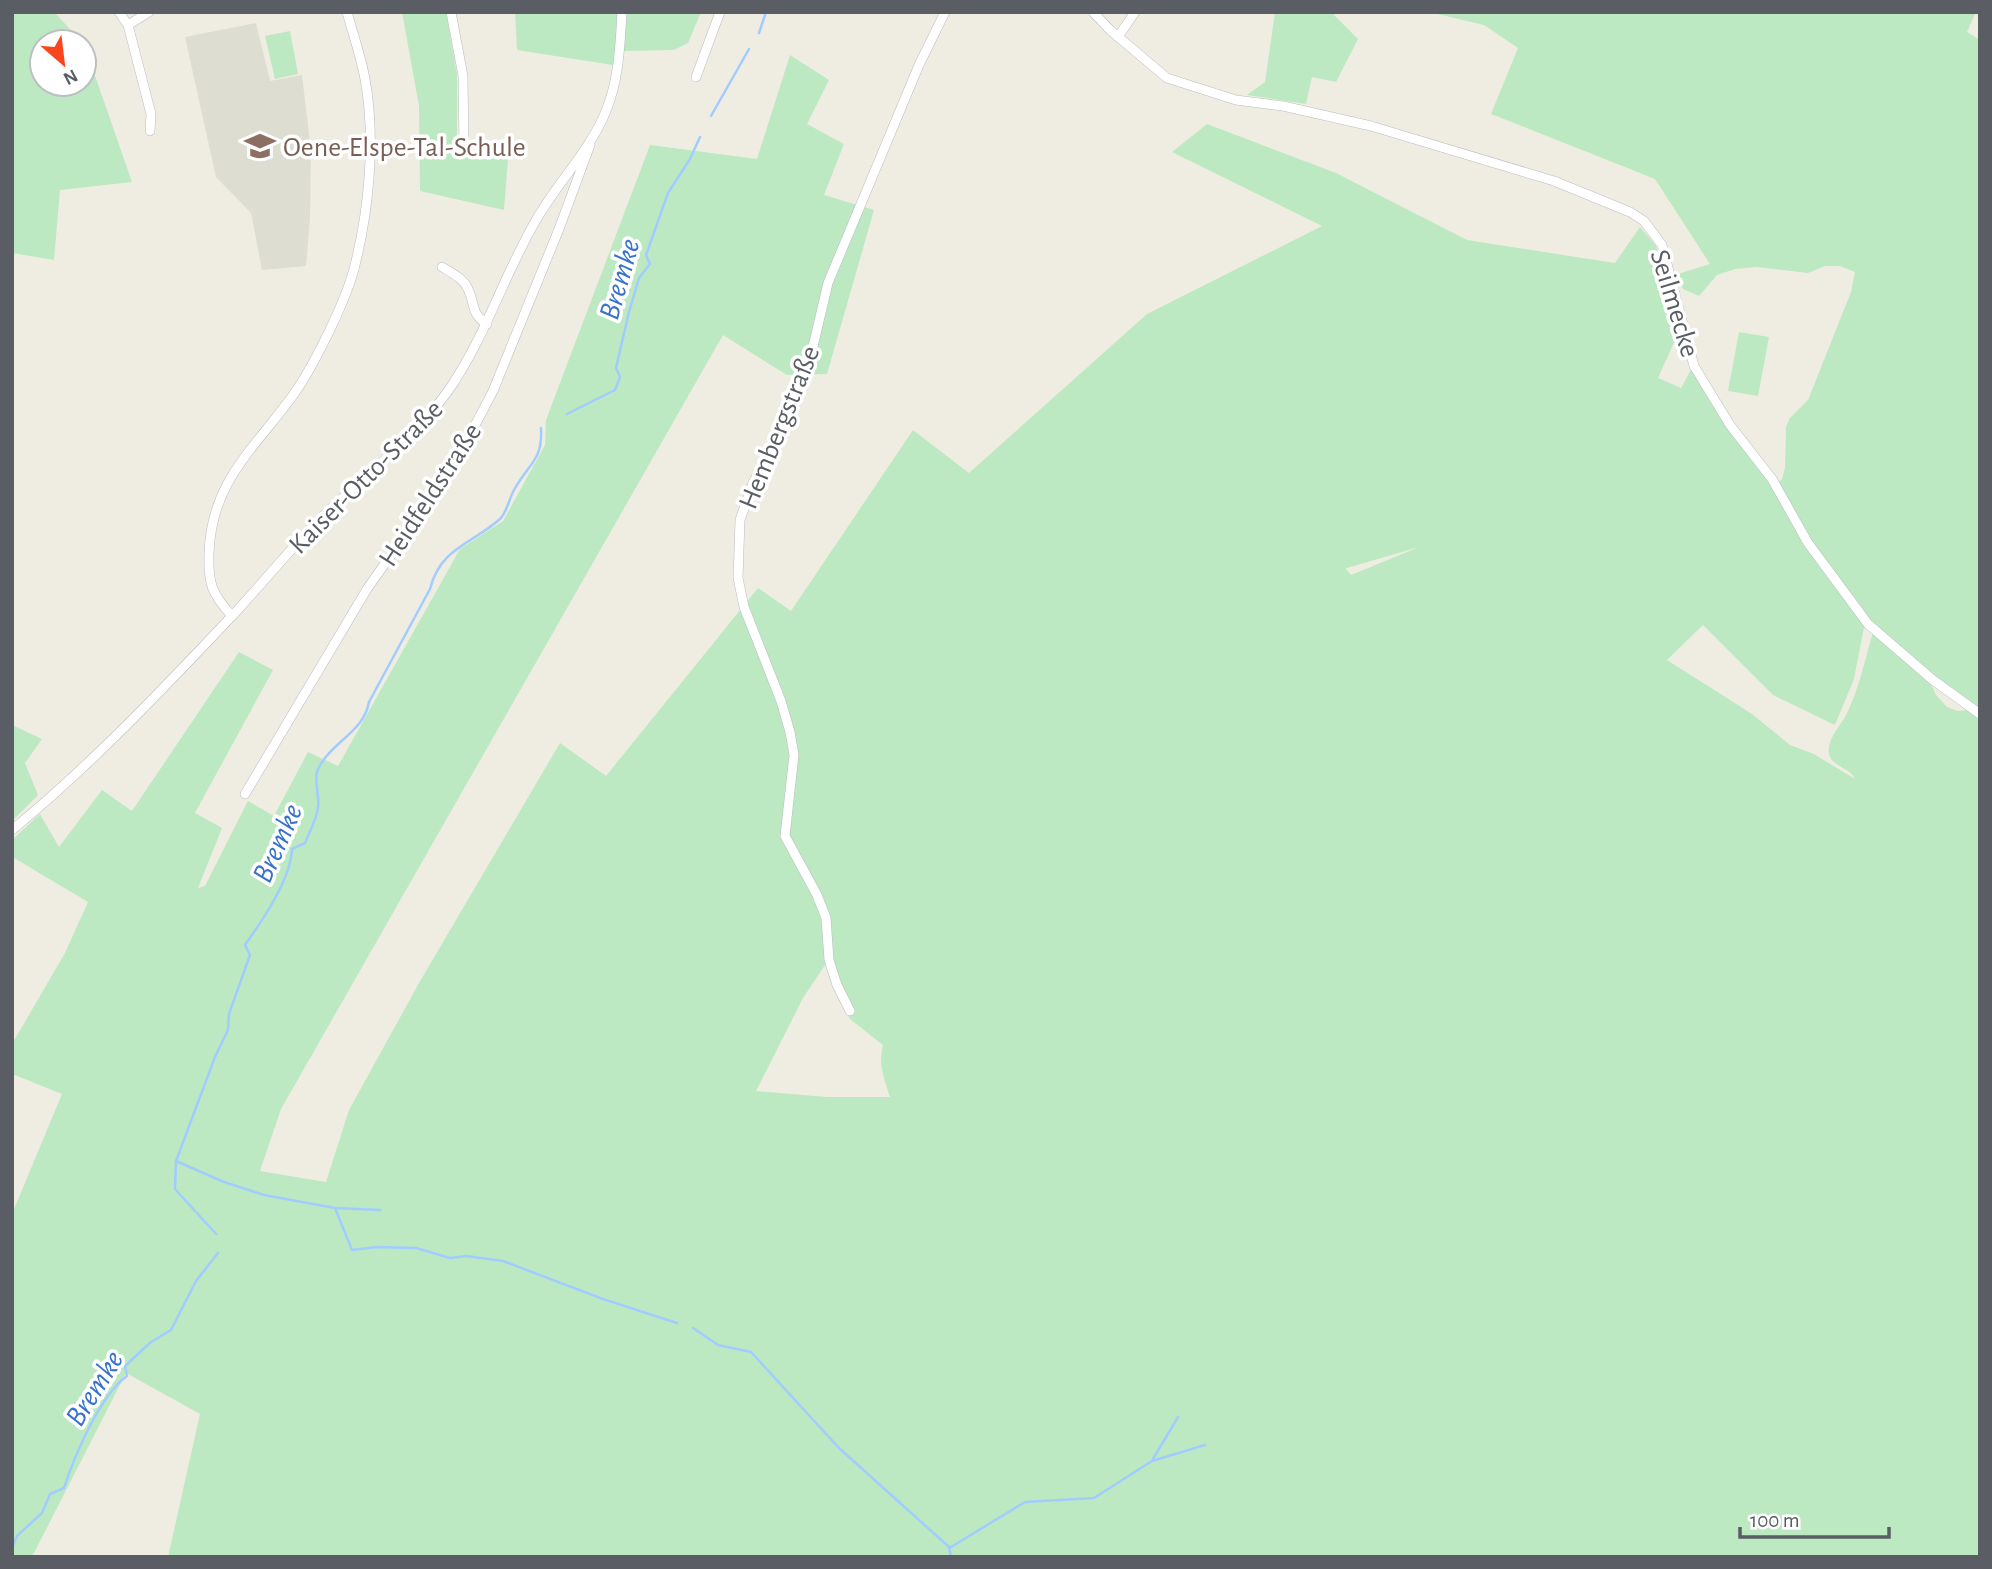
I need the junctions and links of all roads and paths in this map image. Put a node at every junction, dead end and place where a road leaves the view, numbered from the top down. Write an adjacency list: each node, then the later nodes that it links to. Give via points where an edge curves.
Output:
1 (119, 12): 10 (street)
2 (149, 12): 10 (street)
3 (347, 12): 18 (street, via 365,80 370,140 369,183 354,268 308,371 226,483 216,506 209,537 209,572 215,598)
4 (452, 12): 15 (street, via 463,76)
5 (622, 12): 14 (street, Kaiser-Otto-Straße, via 618,72)
6 (720, 12): 12 (street)
7 (945, 12): 22 (street, Hembergstraße, via 828,283 811,355 788,417 740,520 738,578 744,607 781,701 794,755 785,836 827,918 829,960)
8 (1093, 12): 11 (street, Seilmecke)
9 (1135, 12): 11 (street)
10 (128, 25): 13 (street, via 151,114)
11 (1118, 37): 19 (street, Seilmecke, via 1167,78 1236,100 1371,127 1541,177 1644,221 1662,245 1694,366 1730,425 1772,479 1822,563 1868,624)
12 (696, 77)
13 (150, 131)
14 (592, 137): 17 (street, Kaiser-Otto-Straße, via 532,226); 20 (street, Heidfeldstraße, via 493,390 452,469 367,589)
15 (464, 149)
16 (442, 267): 17 (street, via 464,282 475,314)
17 (487, 324): 18 (street, Kaiser-Otto-Straße, via 449,389 422,423 321,518)
18 (232, 616): 21 (street, Kaiser-Otto-Straße, via 79,772)
19 (1980, 714)
20 (245, 794)
21 (12, 830)
22 (849, 1011)

